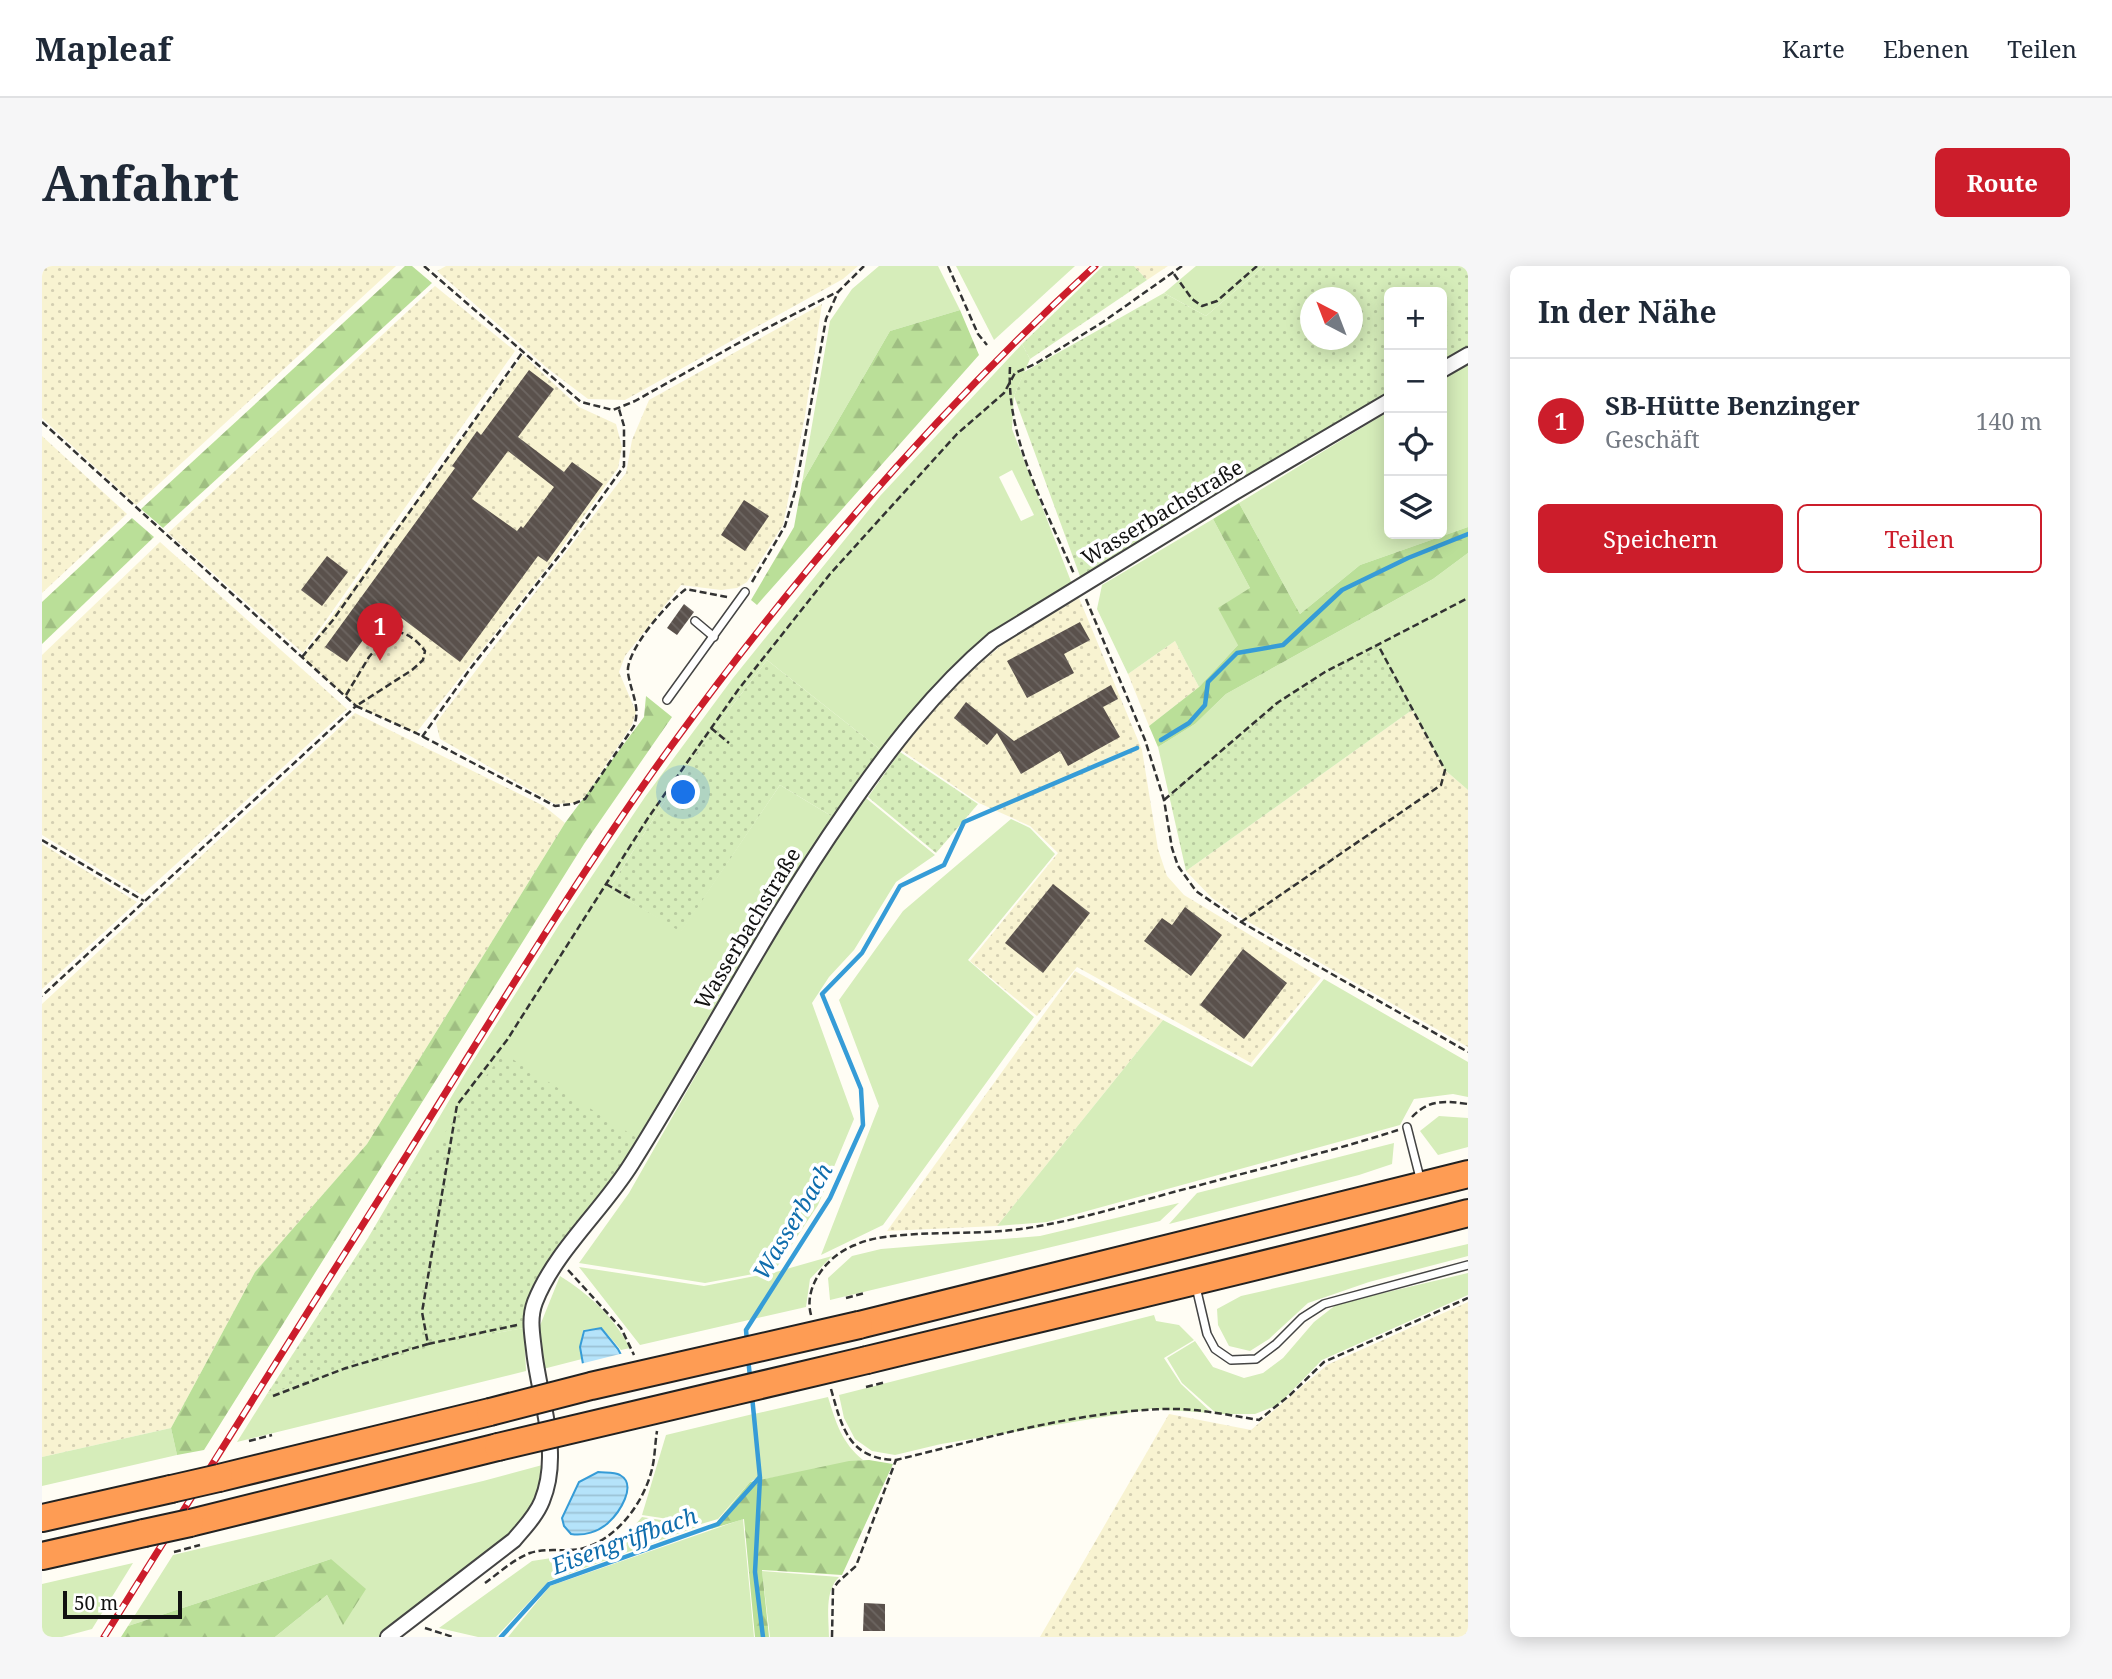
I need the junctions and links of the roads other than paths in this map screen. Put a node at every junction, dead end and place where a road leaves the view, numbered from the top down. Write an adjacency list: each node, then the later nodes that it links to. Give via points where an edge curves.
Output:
1 (1468, 355): 2 (street)
2 (1447, 367)
3 (1384, 404): 16 (street, Wasserbachstraße, via 993,640 930,699 786,901 631,1165 543,1284 531,1324 548,1431 550,1471 542,1502 514,1539)
4 (745, 592): 6 (lane)
5 (695, 621): 6 (lane)
6 (714, 637): 7 (lane)
7 (667, 700)
8 (1407, 1127): 10 (lane)
9 (1468, 1174): 10 (highway)
10 (1423, 1186): 14 (highway, bridge)
11 (1468, 1213): 13 (highway)
12 (1468, 1265): 13 (lane, via 1324,1304 1256,1359 1231,1360 1215,1349)
13 (1194, 1280): 15 (highway, bridge, via 498,1447 195,1534 144,1533)
14 (42, 1518)
15 (42, 1556)
16 (388, 1637)

